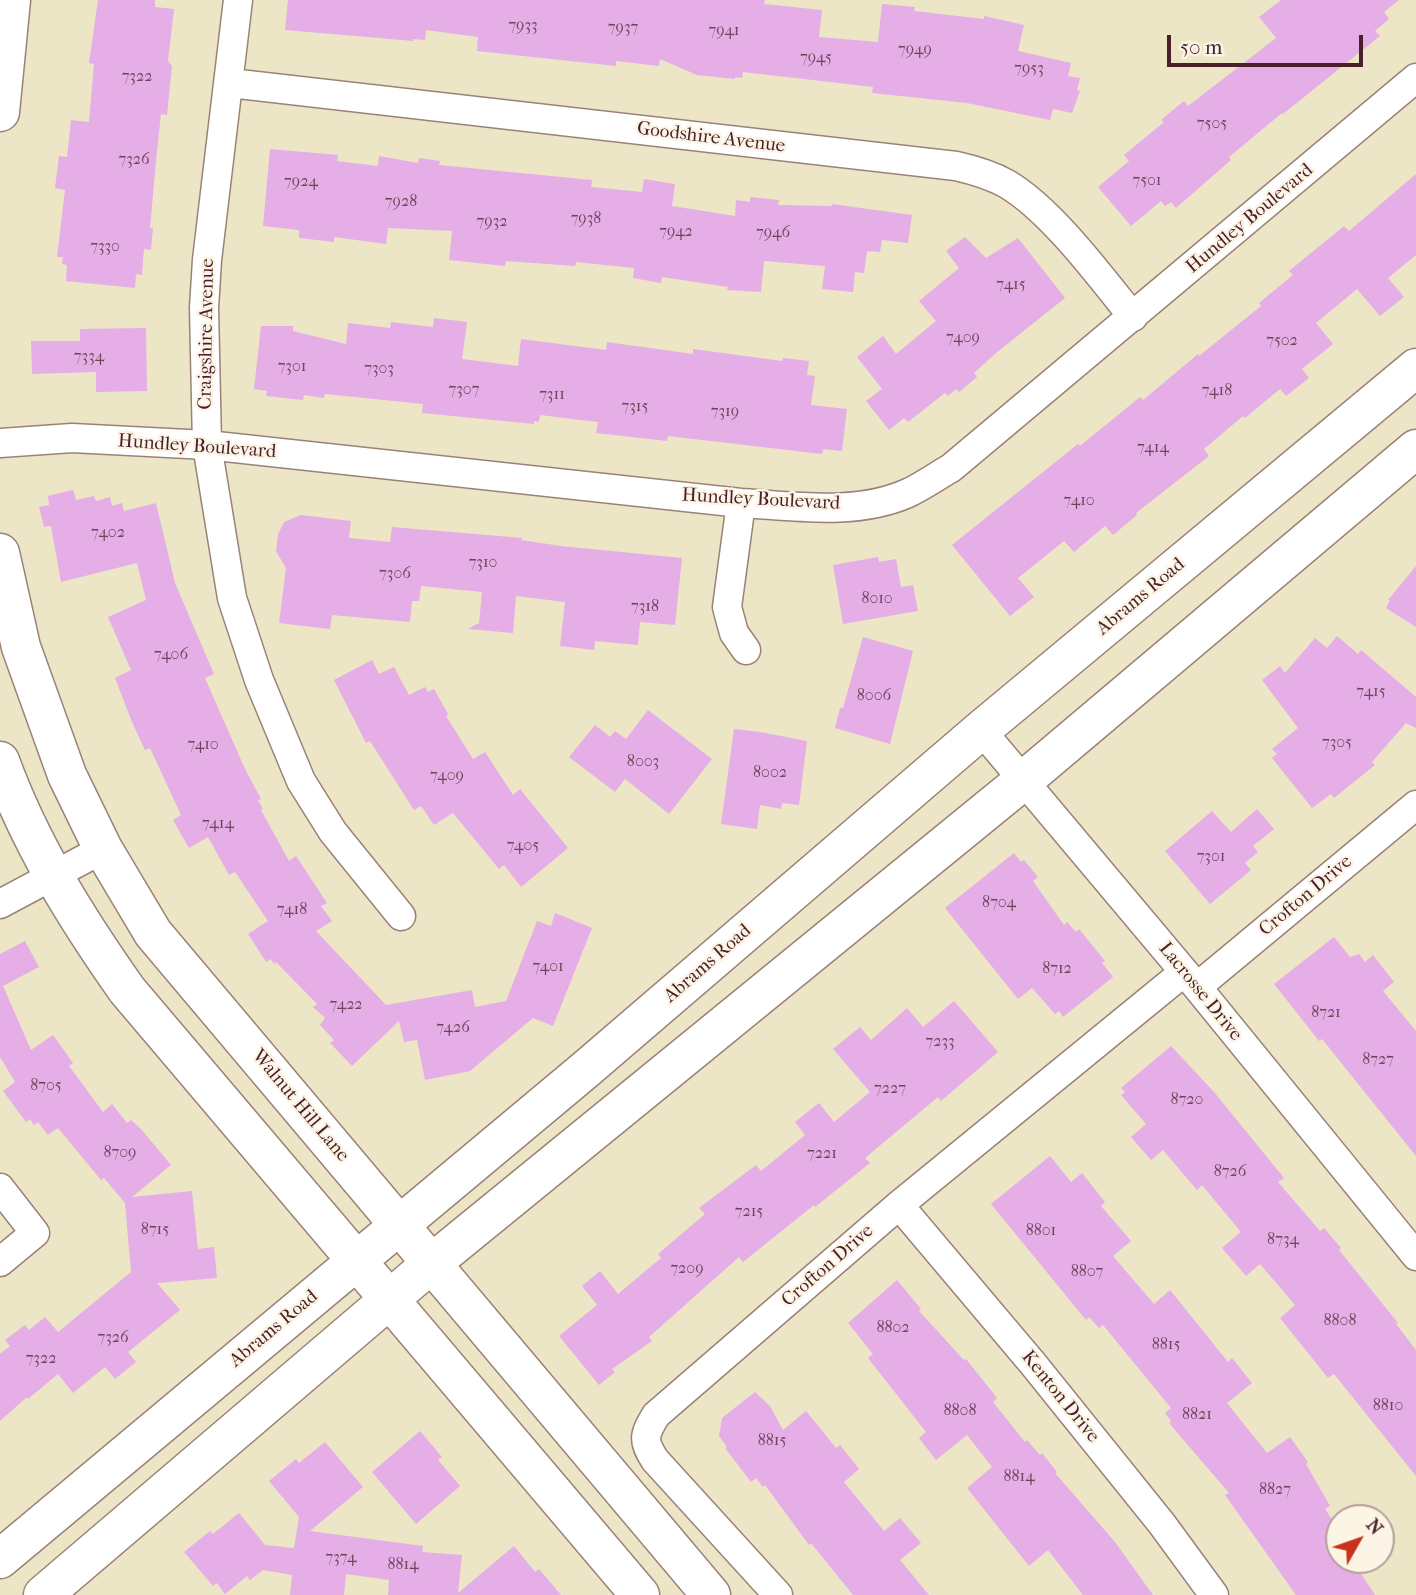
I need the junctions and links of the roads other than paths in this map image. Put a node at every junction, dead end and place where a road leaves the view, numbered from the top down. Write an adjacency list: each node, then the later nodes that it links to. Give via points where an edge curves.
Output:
1 (11, 0): 5 (main road)
2 (238, 0): 4 (street, Craigshire Avenue)
3 (1416, 78): 6 (street, Hundley Boulevard)
4 (230, 83): 6 (street, Goodshire Avenue, via 979,171 1008,185 1040,210); 9 (street, Craigshire Avenue, via 207,260)
5 (0, 112)
6 (1133, 317): 11 (street, Hundley Boulevard, via 951,468 907,493 872,504 822,508)
7 (1416, 368): 14 (main road, Abrams Road)
8 (0, 443): 9 (street, Hundley Boulevard, via 72,438)
9 (207, 445): 11 (street, Hundley Boulevard); 21 (street, Craigshire Avenue, via 232,598 259,680 301,781 333,832)
10 (1416, 449): 16 (main road)
11 (741, 503): 13 (street, via 727,607 734,633)
12 (0, 553): 18 (main road, Walnut Hill Lane, via 21,648 66,775)
13 (746, 650)
14 (981, 730): 16 (street, Lacrosse Drive); 25 (main road, Abrams Road)
15 (0, 761): 19 (main road)
16 (1024, 780): 22 (street, Lacrosse Drive); 29 (main road)
17 (1416, 805): 22 (street, Crofton Drive)
18 (103, 849): 19 (street); 25 (main road, Walnut Hill Lane, via 153,933)
19 (52, 876): 20 (street); 27 (main road, via 127,990)
20 (0, 904)
21 (401, 916)
22 (1190, 980): 24 (street, Crofton Drive); 26 (street, Lacrosse Drive)
23 (0, 1188): 28 (street, via 35,1233)
24 (899, 1205): 35 (street, Crofton Drive, via 656,1415 646,1431 645,1445 655,1460); 36 (street, Kenton Drive, via 1043,1376)
25 (399, 1224): 27 (main road, Abrams Road); 29 (main road, Walnut Hill Lane)
26 (1416, 1256)
27 (356, 1260): 30 (main road); 31 (main road, Abrams Road)
28 (0, 1262)
29 (432, 1263): 30 (main road); 34 (main road, Walnut Hill Lane)
30 (389, 1299): 32 (main road); 33 (main road)
31 (0, 1559)
32 (43, 1595)
33 (640, 1595)
34 (712, 1595)
35 (778, 1595)
36 (1214, 1595)

